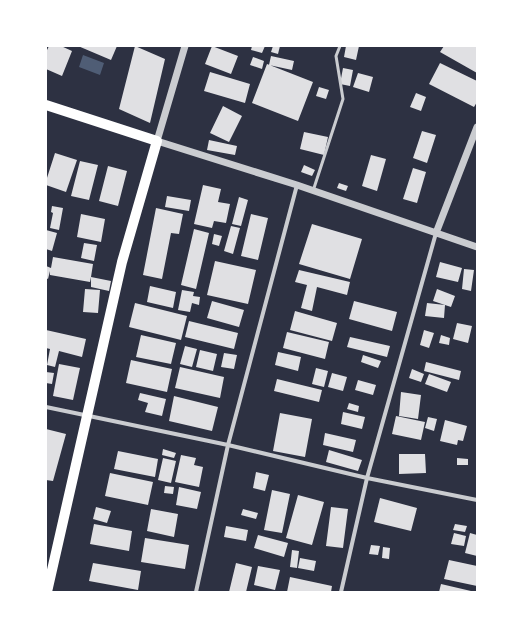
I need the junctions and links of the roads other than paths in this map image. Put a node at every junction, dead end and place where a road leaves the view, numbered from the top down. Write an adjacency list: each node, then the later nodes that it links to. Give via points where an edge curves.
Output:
1 (185, 46): 5 (street)
2 (340, 46): 7 (lane, via 336,56 343,99)
3 (46, 105): 5 (main road)
4 (477, 127): 8 (street)
5 (157, 141): 6 (street); 11 (main road, via 122,262)
6 (297, 185): 7 (street); 12 (street)
7 (313, 191): 8 (street)
8 (436, 233): 9 (street); 13 (street)
9 (477, 247)
10 (46, 407): 11 (street)
11 (86, 416): 12 (street); 15 (main road)
12 (228, 446): 13 (street); 16 (street)
13 (367, 478): 14 (street); 17 (street)
14 (477, 500)
15 (47, 592)
16 (196, 592)
17 (341, 592)

